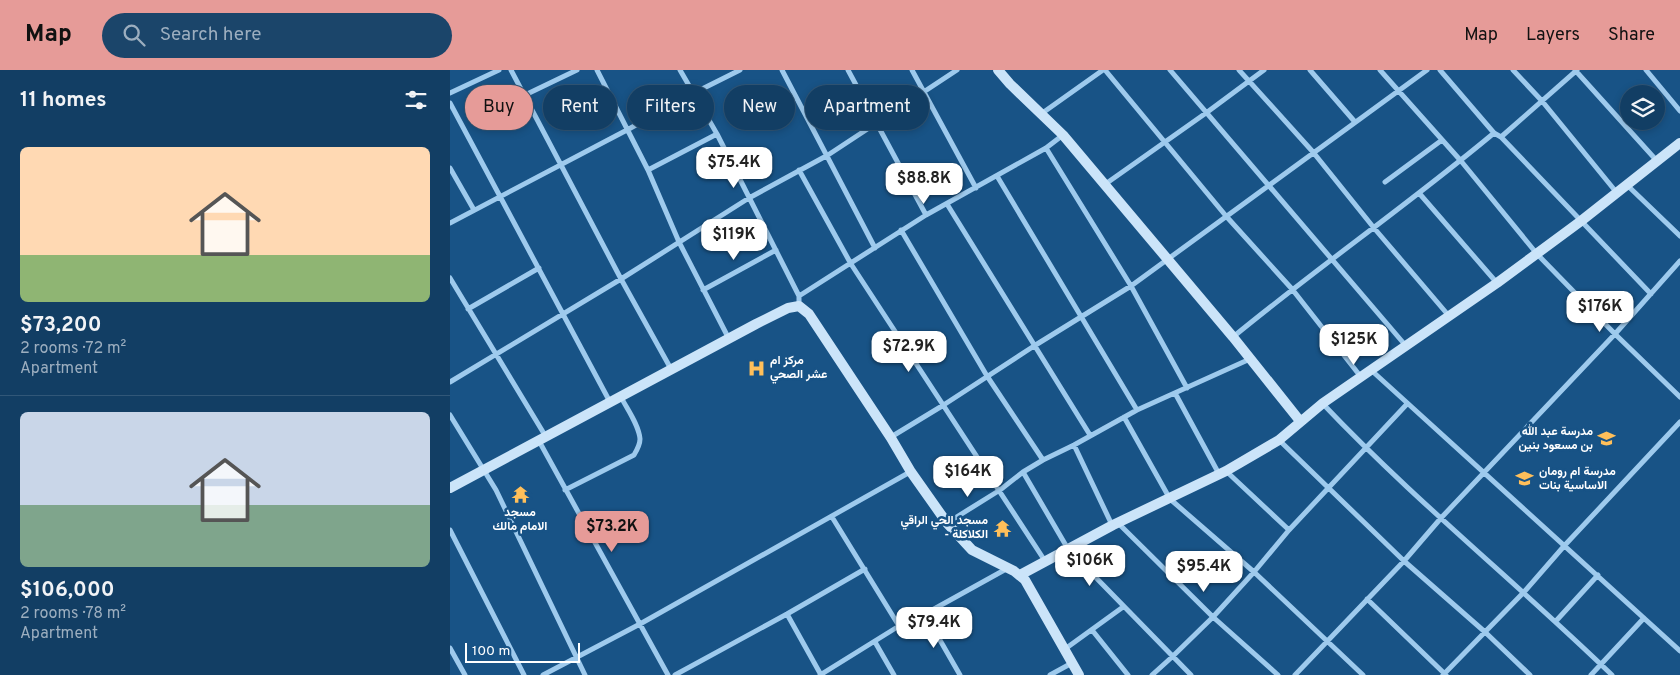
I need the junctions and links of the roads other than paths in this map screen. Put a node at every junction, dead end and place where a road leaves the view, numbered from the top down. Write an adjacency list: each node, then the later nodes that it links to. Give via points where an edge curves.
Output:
1 (499, 70): 32 (street)
2 (511, 70): 24 (street)
3 (577, 70): 30 (street)
4 (597, 70): 41 (street)
5 (680, 70): 25 (street)
6 (740, 70): 26 (street)
7 (782, 70): 55 (street)
8 (848, 70): 27 (street)
9 (912, 70): 28 (street)
10 (958, 70): 29 (street)
11 (998, 70): 39 (street)
12 (1104, 70): 39 (street); 51 (street)
13 (1170, 70): 38 (street)
14 (1239, 70): 23 (street)
15 (1264, 70): 23 (street)
16 (1310, 70): 40 (street)
17 (1380, 70): 31 (street)
18 (1427, 70): 31 (street)
19 (1440, 70): 46 (street)
20 (1513, 70): 34 (street)
21 (1576, 70): 34 (street); 57 (street)
22 (1646, 70): 37 (street)
23 (1248, 81): 38 (street); 54 (street)
24 (519, 85)
25 (689, 85)
26 (710, 85)
27 (856, 85)
28 (921, 85)
29 (929, 88)
30 (533, 91)
31 (1400, 92): 40 (street); 50 (street)
32 (450, 93)
33 (929, 100): 67 (street)
34 (1542, 101): 49 (street); 69 (street)
35 (450, 103): 70 (street)
36 (533, 110): 58 (street)
37 (1680, 111)
38 (1206, 113): 51 (street); 65 (street)
39 (1041, 114): 48 (street)
40 (1355, 122): 54 (street)
41 (627, 128)
42 (714, 129): 47 (street)
43 (628, 130): 58 (street); 60 (street)
44 (866, 130): 55 (street)
45 (879, 130): 74 (street)
46 (1494, 133): 49 (street); 56 (street)
47 (717, 134): 60 (street); 71 (street)
48 (1063, 135): 53 (street); 64 (street)
49 (1501, 137): 76 (street)
50 (1442, 140): 56 (street); 63 (street)
51 (1164, 142): 64 (street); 75 (street)
52 (1678, 147): 57 (street)
53 (1046, 148): 62 (street); 93 (street)
54 (1313, 152): 65 (street); 78 (street)
55 (828, 154): 61 (street); 82 (street)
56 (1461, 161): 68 (street); 84 (street)
57 (1657, 161): 66 (street)
58 (562, 165): 70 (street); 91 (street)
59 (450, 168): 73 (street)
60 (648, 170): 81 (street)
61 (800, 170): 71 (street); 88 (street)
62 (997, 176): 67 (street); 101 (street)
63 (1385, 182)
64 (1104, 185): 86 (street)
65 (1269, 185): 75 (street); 85 (street)
66 (1627, 185): 69 (street); 80 (street)
67 (976, 188): 72 (street)
68 (1419, 193): 78 (street); 92 (street)
69 (1616, 193): 76 (street)
70 (501, 197): 73 (street); 89 (street)
71 (749, 198): 81 (street); 83 (street)
72 (947, 204): 74 (street); 105 (street)
73 (474, 210): 77 (street)
74 (926, 216): 79 (street)
75 (1226, 216): 86 (street); 94 (street)
76 (1581, 221): 84 (street); 96 (street)
77 (450, 223)
78 (1374, 228): 85 (street); 100 (street)
79 (902, 230): 82 (street); 111 (street)
80 (1680, 236)
81 (679, 242): 91 (street); 95 (street)
82 (875, 248): 88 (street)
83 (776, 250): 95 (street); 97 (street)
84 (1537, 254): 92 (street); 102 (street)
85 (1333, 259): 94 (street); 106 (street)
86 (1166, 260): 93 (street); 103 (street)
87 (1680, 261): 96 (street)
88 (851, 264): 97 (street); 121 (street)
89 (539, 268): 98 (street); 99 (street)
90 (450, 278): 98 (street)
91 (621, 279): 99 (street); 109 (street)
92 (1497, 282): 100 (street)
93 (1131, 286): 101 (street); 114 (street)
94 (1292, 289): 103 (street); 112 (street)
95 (703, 290): 104 (street)
96 (1652, 294): 102 (street)
97 (799, 301): 104 (street); 128 (street)
98 (468, 309): 107 (street)
99 (564, 313): 107 (street); 118 (street)
100 (1449, 316): 106 (street)
101 (1083, 317): 105 (street); 122 (street)
102 (1615, 334): 117 (street); 138 (street)
103 (1233, 337): 108 (street)
104 (729, 339): 109 (street)
105 (1034, 346): 111 (street); 127 (street)
106 (1406, 346): 110 (street)
107 (496, 354): 113 (street); 129 (street)
108 (1250, 360): 114 (street); 125 (street)
109 (671, 370): 116 (street)
110 (1370, 370): 112 (street); 120 (street)
111 (987, 376): 121 (street); 133 (street)
112 (1360, 377): 119 (street)
113 (450, 382)
114 (1187, 388): 115 (street)
115 (1175, 393): 122 (street); 137 (street)
116 (621, 396): 118 (street); 141 (street, via 637,430 639,447 634,455)
117 (1680, 397)
118 (611, 403): 129 (street)
119 (1323, 403): 125 (street); 132 (street)
120 (1407, 404): 132 (street); 138 (street)
121 (942, 406): 128 (street); 142 (street)
122 (1138, 410): 124 (street)
123 (450, 415): 134 (street)
124 (1124, 418): 127 (street); 143 (street)
125 (1300, 421): 130 (street)
126 (1680, 422): 150 (street)
127 (1090, 436): 131 (street)
128 (890, 438): 135 (street)
129 (543, 439): 134 (street); 141 (street)
130 (1279, 440): 137 (street); 140 (street)
131 (1074, 445): 133 (street); 147 (street)
132 (1366, 449): 140 (street); 145 (street)
133 (1043, 460): 136 (street)
134 (484, 469): 139 (street); 176 (street)
135 (911, 472): 144 (street); 146 (street)
136 (1023, 472): 142 (street); 151 (street)
137 (1223, 473): 143 (street); 149 (street)
138 (1484, 473): 145 (street); 150 (street)
139 (450, 488)
140 (1329, 489): 149 (street); 153 (street)
141 (565, 490): 167 (street)
142 (1000, 490): 146 (street); 152 (street)
143 (1170, 498): 147 (street); 156 (street)
144 (832, 516): 155 (street); 167 (street)
145 (1441, 518): 153 (street); 159 (street)
146 (946, 523): 154 (street, via 972,550)
147 (1116, 524): 151 (street); 164 (street)
148 (450, 530): 182 (street)
149 (1289, 530): 156 (street)
150 (1565, 545): 158 (street); 159 (street)
151 (1068, 549): 152 (street); 161 (street)
152 (1045, 561): 157 (street)
153 (1404, 561): 160 (street); 170 (street)
154 (1008, 568): 157 (street); 163 (street)
155 (865, 569): 162 (street); 168 (street)
156 (1254, 572): 164 (street); 171 (street)
157 (1020, 575): 174 (street)
158 (1598, 575): 165 (street); 166 (street)
159 (1524, 592): 166 (street); 170 (street)
160 (1367, 599): 171 (street); 180 (street)
161 (1123, 607): 169 (street); 177 (street)
162 (787, 614): 186 (street); 187 (street)
163 (925, 614): 168 (street); 189 (street)
164 (1213, 617): 177 (street); 195 (street)
165 (1644, 618): 175 (street); 179 (street)
166 (1556, 622): 179 (street)
167 (640, 624): 176 (street); 185 (street)
168 (899, 626): 172 (street)
169 (1092, 630): 174 (street); 192 (street)
170 (1485, 632): 180 (street); 198 (street)
171 (1327, 640): 196 (street); 197 (street)
172 (875, 642): 187 (street); 188 (street)
173 (450, 648): 181 (street)
174 (1065, 649): 178 (street)
175 (1680, 651)
176 (577, 658): 183 (street); 184 (street)
177 (1172, 658): 193 (street); 194 (street)
178 (1072, 663): 190 (street); 191 (street)
179 (1601, 664): 199 (street); 200 (street)
180 (1445, 674)
181 (464, 675)
182 (524, 675)
183 (543, 675)
184 (585, 675)
185 (668, 675)
186 (675, 675)
187 (820, 675)
188 (894, 675)
189 (960, 675)
190 (1050, 675)
191 (1079, 675)
192 (1128, 675)
193 (1152, 675)
194 (1190, 675)
195 (1278, 675)
196 (1295, 675)
197 (1363, 675)
198 (1530, 675)
199 (1591, 675)
200 (1612, 675)

